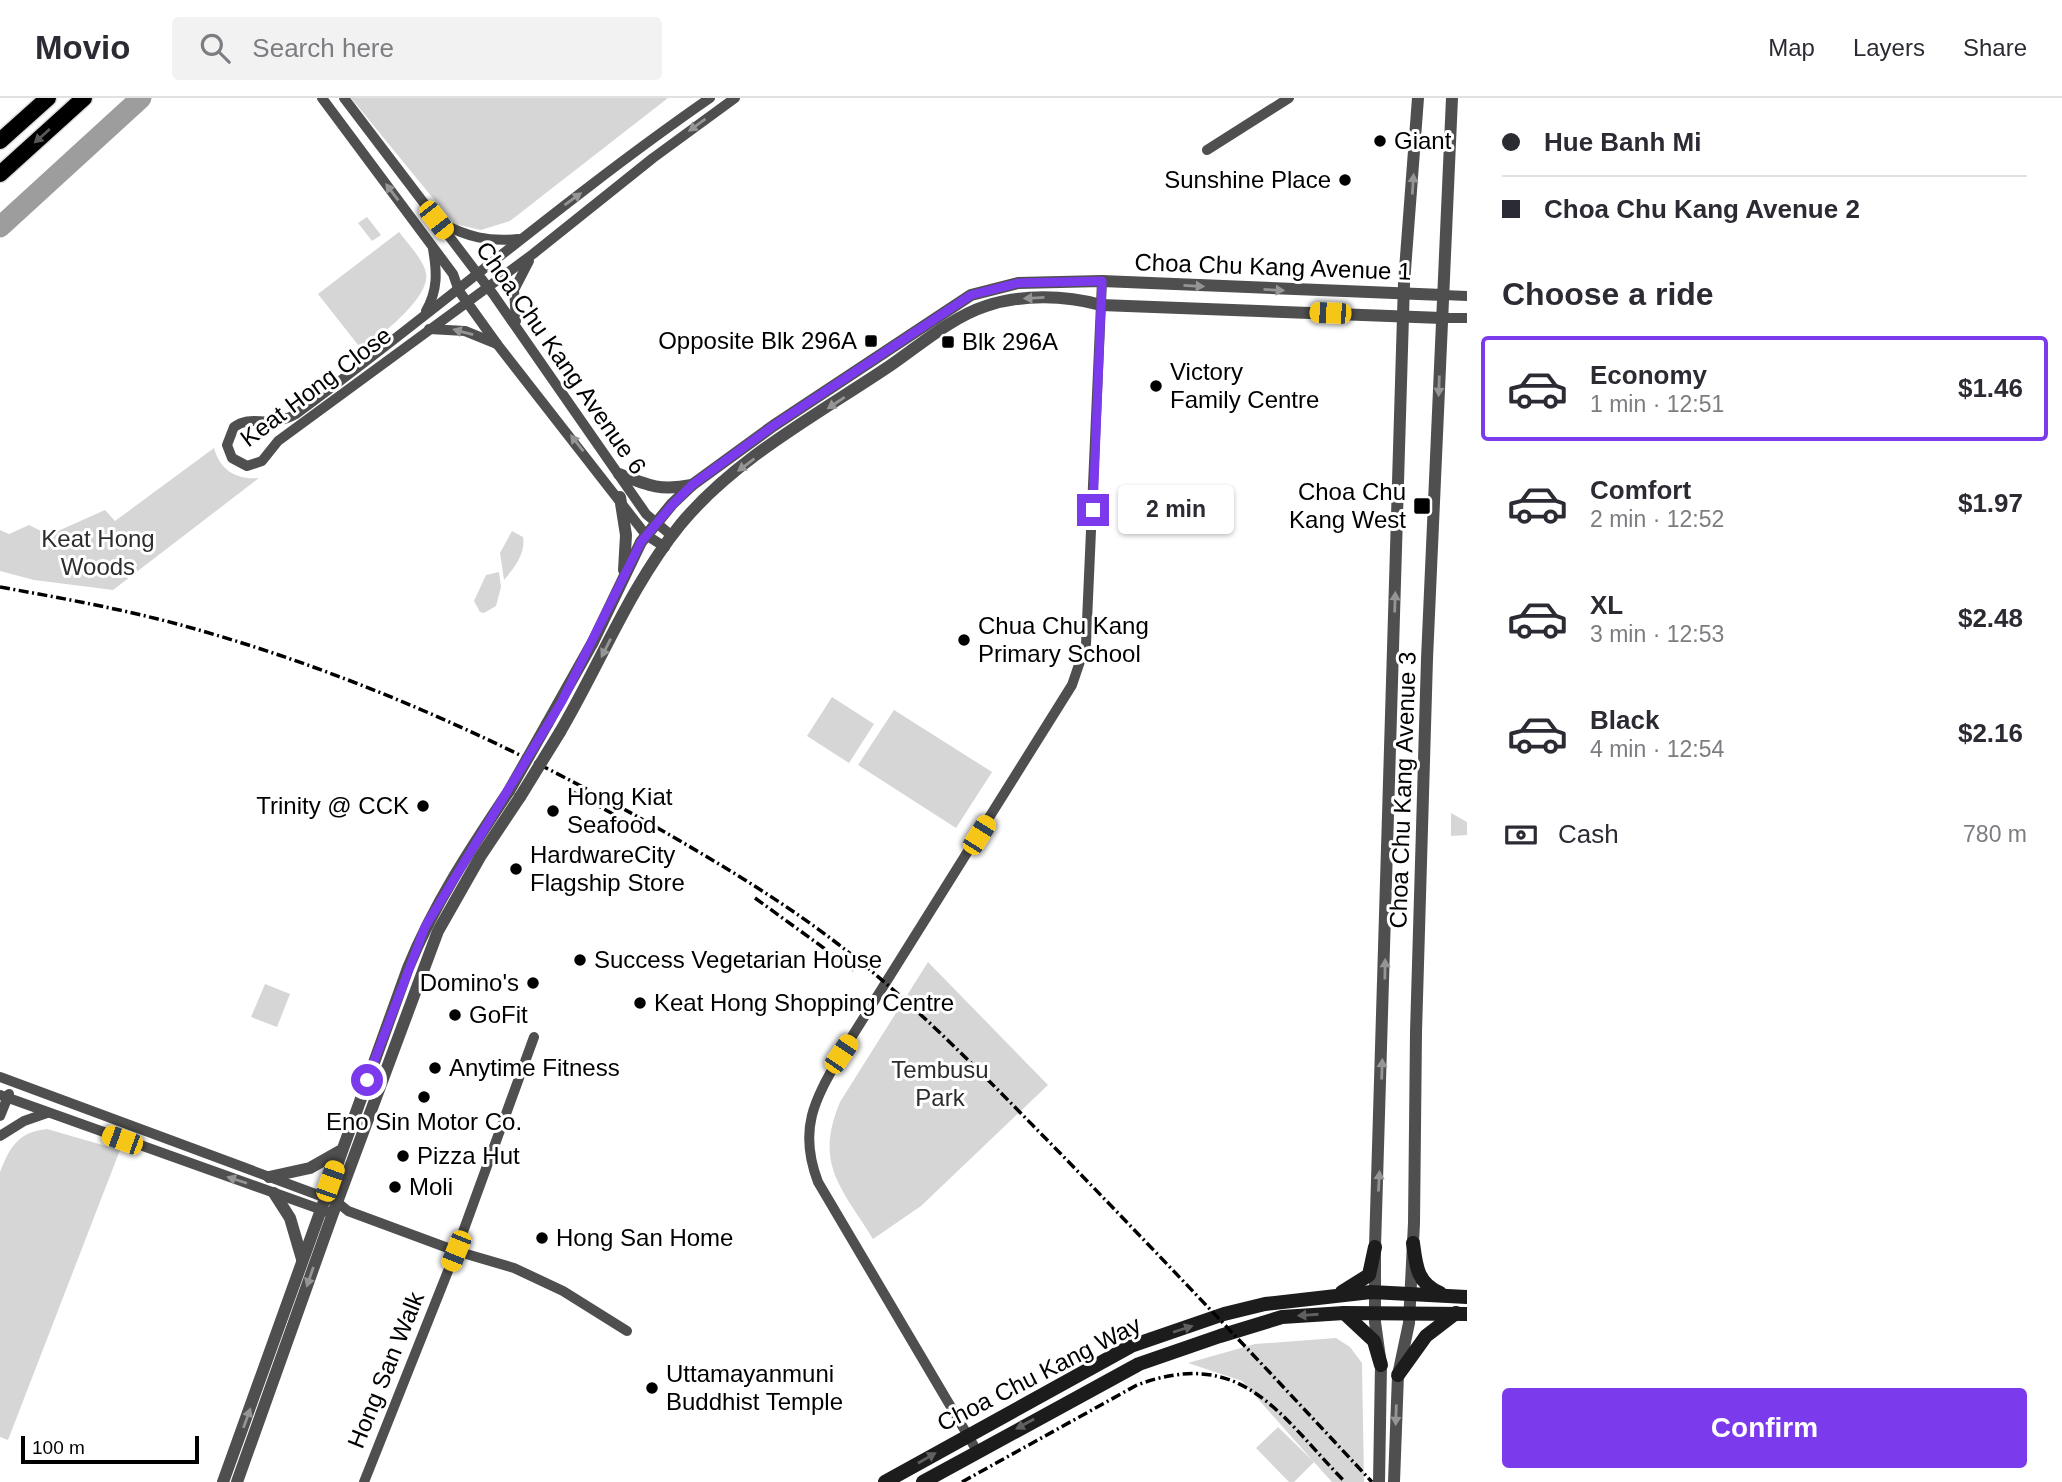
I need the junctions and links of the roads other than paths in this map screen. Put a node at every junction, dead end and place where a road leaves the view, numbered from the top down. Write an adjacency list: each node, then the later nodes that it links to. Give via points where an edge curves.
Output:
1 (48, 98): 10 (main road)
2 (84, 98): 12 (main road, one-way to 12)
3 (322, 98): 15 (street, Choa Chu Kang Avenue 6, one-way to 3)
4 (344, 98): 13 (street, Choa Chu Kang Avenue 6)
5 (710, 98): 14 (street, Keat Hong Close, one-way to 5)
6 (735, 98): 16 (street, Keat Hong Close, one-way to 16)
7 (1289, 98): 11 (street)
8 (1418, 98): 21 (street, Choa Chu Kang Avenue 3, one-way to 8)
9 (1452, 98): 22 (street, Choa Chu Kang Avenue 3)
10 (0, 141)
11 (1208, 150)
12 (0, 174)
13 (436, 220): 14 (street, via 471,238); 17 (street, Choa Chu Kang Avenue 6)
14 (518, 239): 17 (street, Keat Hong Close)
15 (433, 246): 20 (street, Choa Chu Kang Avenue 6, via 453,274); 26 (street, via 434,296)
16 (533, 254): 19 (street, Keat Hong Close); 30 (street, via 514,290)
17 (477, 273): 19 (street, Choa Chu Kang Avenue 6); 20 (street, Keat Hong Close)
18 (1102, 281): 21 (street, Choa Chu Kang Avenue 1, one-way to 21); 25 (street); 34 (street, Choa Chu Kang Avenue 1, via 1018,283 971,295)
19 (488, 287): 24 (street, Keat Hong Close); 30 (street, Choa Chu Kang Avenue 6)
20 (458, 290): 24 (street, Choa Chu Kang Avenue 6); 26 (street, Keat Hong Close)
21 (1404, 294): 22 (street, Choa Chu Kang Avenue 1); 27 (street, Choa Chu Kang Avenue 3)
22 (1443, 295): 23 (street, Choa Chu Kang Avenue 1); 29 (street, Choa Chu Kang Avenue 3)
23 (1467, 296)
24 (467, 302): 31 (street, Keat Hong Close); 32 (street, Choa Chu Kang Avenue 6)
25 (1101, 305): 27 (street, Choa Chu Kang Avenue 1); 37 (street, Choa Chu Kang Avenue 1, one-way to 37, via 1080,299 1032,298 985,306 962,318 747,464 696,507); 70 (street, via 1082,662 1072,685 841,1054 816,1098 809,1122 810,1157 818,1182)
26 (423, 316): 31 (street, Keat Hong Close, via 282,422 247,421 234,427 227,445 232,458 247,466 262,461 278,441)
27 (1403, 316): 29 (street, Choa Chu Kang Avenue 1); 55 (street, Choa Chu Kang Avenue 3, one-way to 27)
28 (1467, 317): 29 (street, Choa Chu Kang Avenue 1)
29 (1442, 318): 54 (street, Choa Chu Kang Avenue 3, one-way to 54, via 1427,659)
30 (517, 327): 33 (street, Choa Chu Kang Avenue 6)
31 (426, 330): 32 (street, one-way to 31, via 465,331)
32 (497, 344): 35 (street, Choa Chu Kang Avenue 6, one-way to 32)
33 (619, 474): 34 (street, via 655,488); 36 (street, Choa Chu Kang Avenue 6)
34 (692, 485): 36 (street, Choa Chu Kang Avenue 1)
35 (620, 497): 36 (street, Choa Chu Kang Avenue 6); 38 (street, via 625,535)
36 (651, 529): 37 (street, Choa Chu Kang Avenue 6); 38 (street, Choa Chu Kang Avenue 1)
37 (668, 542): 39 (street, Choa Chu Kang Avenue 1)
38 (623, 580): 40 (street, Choa Chu Kang Avenue 1)
39 (625, 612): 40 (street, via 613,610); 41 (street, Choa Chu Kang Avenue 1, one-way to 41, bridge, via 560,732)
40 (605, 617): 41 (street, Choa Chu Kang Avenue 1, bridge)
41 (515, 794): 50 (street, Choa Chu Kang Avenue 1, via 453,876 425,927); 53 (street, Choa Chu Kang Avenue 1, via 438,931)
42 (534, 1037): 56 (street, Hong San Walk)
43 (0, 1077): 44 (street)
44 (14, 1082): 45 (street); 46 (street)
45 (4, 1097): 47 (street); 48 (street)
46 (65, 1100): 47 (street); 51 (street)
47 (53, 1115): 49 (street, via 24,1121); 52 (street, one-way to 47)
48 (0, 1116)
49 (0, 1136)
50 (341, 1150): 51 (street, via 310,1168); 53 (street, Choa Chu Kang Avenue 1)
51 (269, 1177): 53 (street)
52 (274, 1193): 53 (street); 57 (street, via 290,1217)
53 (328, 1206): 56 (street); 57 (street, Choa Chu Kang Avenue 1); 73 (street, Choa Chu Kang Avenue 1, one-way to 73)
54 (1413, 1243): 58 (street, Choa Chu Kang Avenue 3); 61 (main road, via 1417,1273 1428,1288)
55 (1376, 1247): 59 (street, Choa Chu Kang Avenue 3); 60 (main road, via 1369,1275)
56 (456, 1251): 67 (street, via 514,1268 563,1291); 74 (street, Hong San Walk)
57 (302, 1259): 72 (street, Choa Chu Kang Avenue 1, one-way to 57)
58 (1410, 1291): 59 (main road, Choa Chu Kang Way); 61 (main road, Choa Chu Kang Way); 65 (street, Choa Chu Kang Avenue 3)
59 (1377, 1292): 60 (main road, Choa Chu Kang Way); 64 (street, Choa Chu Kang Avenue 3)
60 (1337, 1294): 70 (main road, Choa Chu Kang Way, one-way to 60, via 1131,1346 1224,1314)
61 (1445, 1295): 62 (main road, Choa Chu Kang Way)
62 (1467, 1297)
63 (1344, 1313): 64 (main road, Choa Chu Kang Way); 68 (main road, via 1374,1340); 71 (main road, Choa Chu Kang Way, one-way to 71, via 1282,1317 1139,1364)
64 (1377, 1313): 65 (main road, Choa Chu Kang Way); 68 (street, Choa Chu Kang Avenue 3)
65 (1410, 1313): 66 (main road, Choa Chu Kang Way); 69 (street, Choa Chu Kang Avenue 3)
66 (1462, 1313): 69 (main road, via 1426,1336)
67 (627, 1331)
68 (1381, 1365): 77 (street, Choa Chu Kang Avenue 3)
69 (1398, 1375): 78 (street, Choa Chu Kang Avenue 3, one-way to 78)
70 (968, 1434): 71 (street); 75 (main road, Choa Chu Kang Way, one-way to 70)
71 (977, 1451): 76 (main road, Choa Chu Kang Way)
72 (223, 1482)
73 (237, 1482)
74 (364, 1482)
75 (886, 1482)
76 (923, 1482)
77 (1379, 1482)
78 (1394, 1482)

